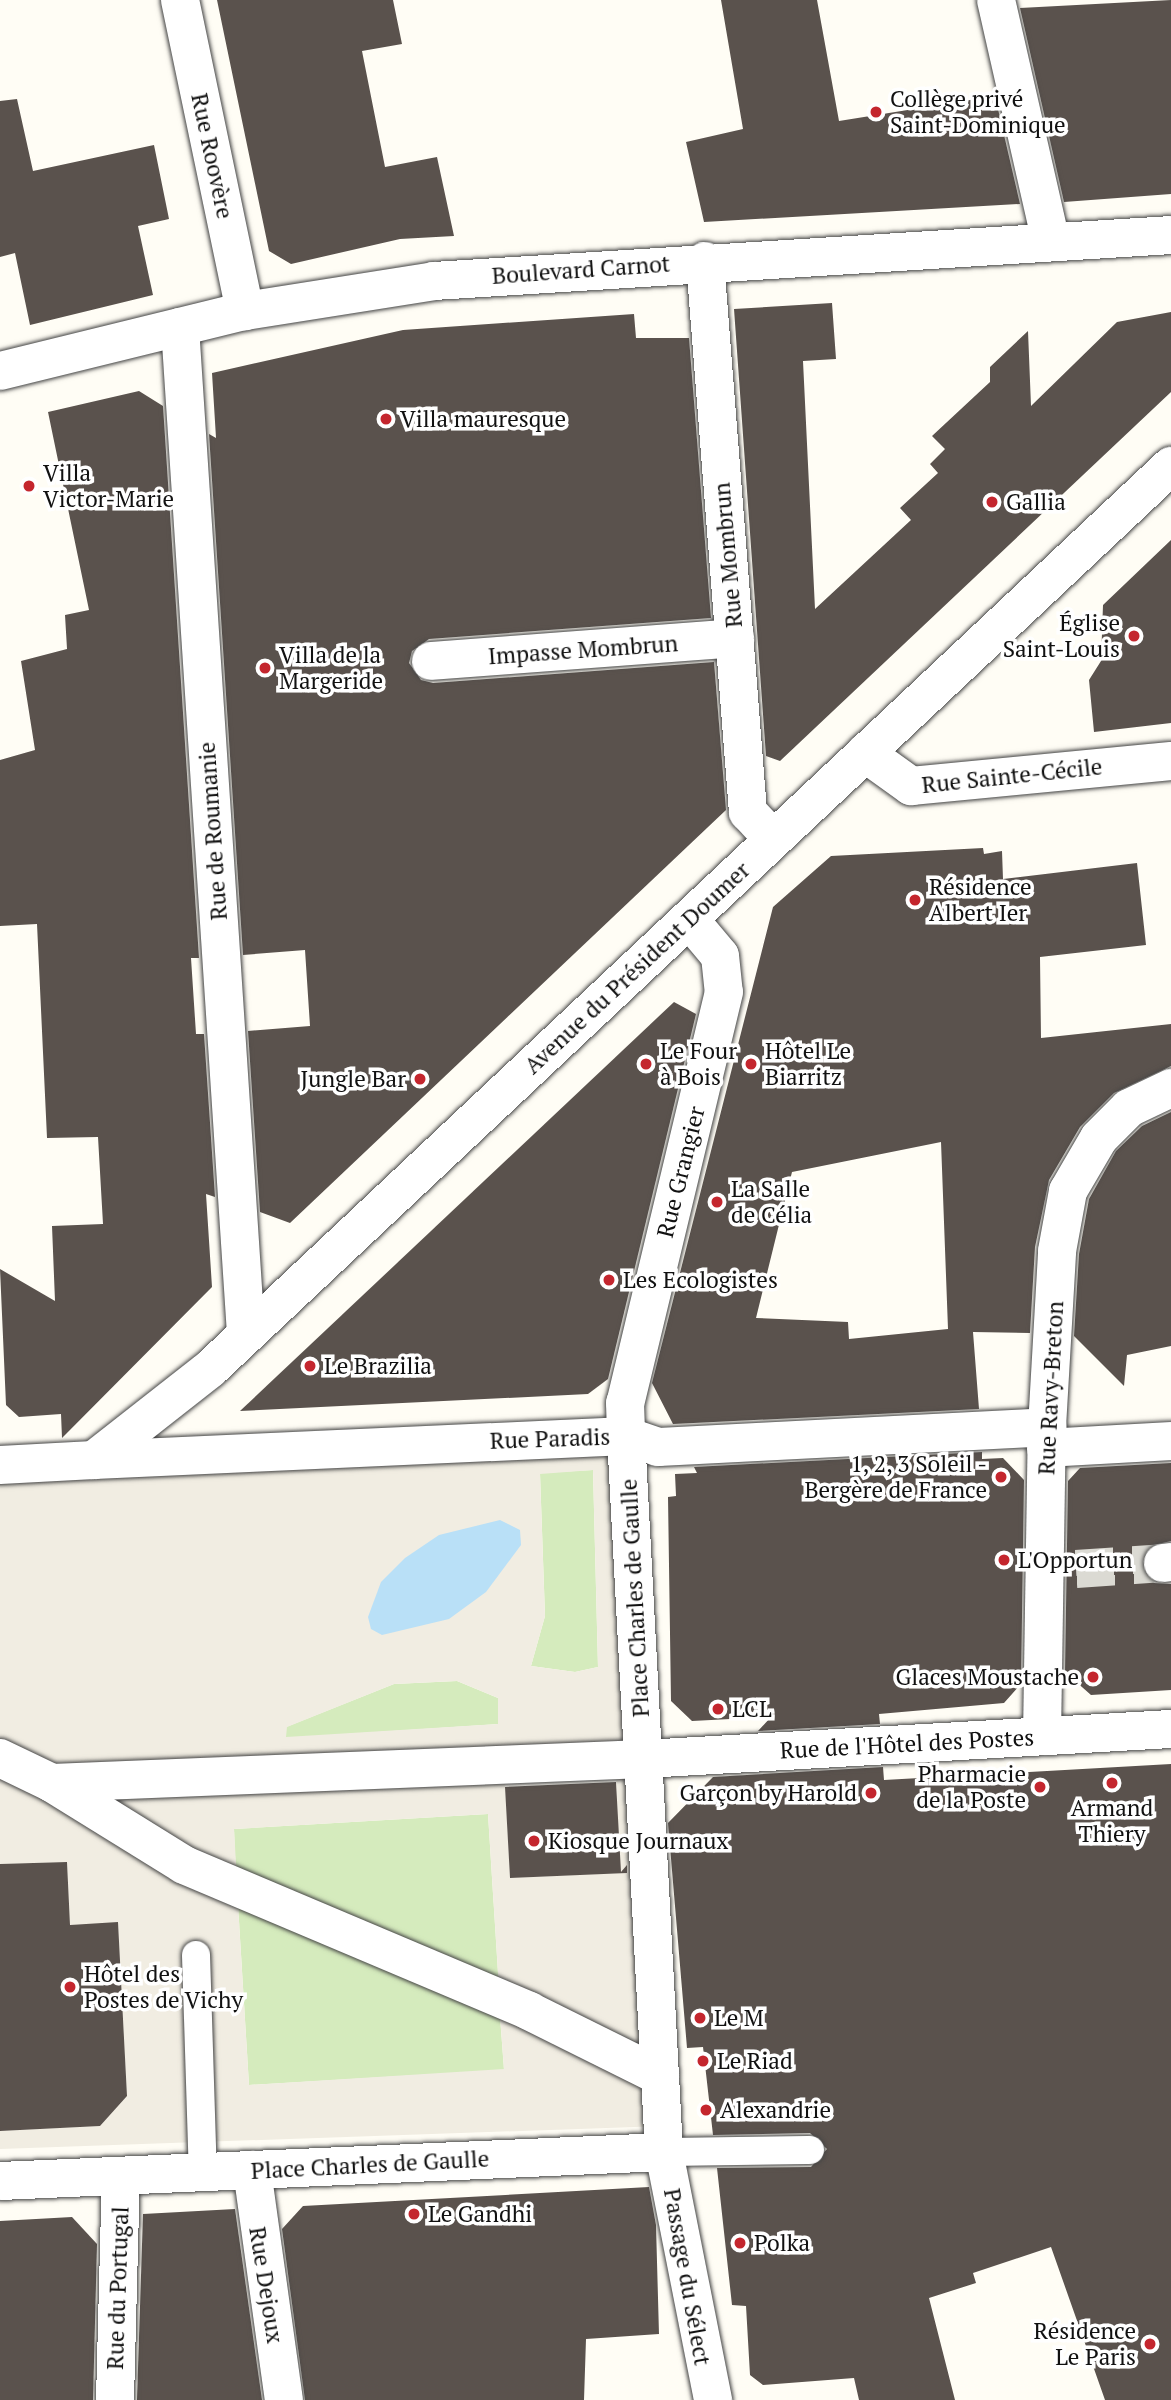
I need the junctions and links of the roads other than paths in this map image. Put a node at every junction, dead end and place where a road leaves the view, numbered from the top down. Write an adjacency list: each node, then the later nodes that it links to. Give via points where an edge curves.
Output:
1 (180, 0): 6 (street, Rue Roovère)
2 (996, 0): 4 (street)
3 (1171, 235): 4 (street, Boulevard Carnot)
4 (1051, 242): 5 (street, Boulevard Carnot)
5 (705, 261): 6 (street, Boulevard Carnot, via 434,281); 10 (street, Rue Mombrun)
6 (245, 311): 7 (street, Boulevard Carnot)
7 (180, 327): 8 (street, Boulevard Carnot); 17 (street, Rue de Roumanie)
8 (0, 371)
9 (1166, 479): 12 (street, Avenue du Président Doumer)
10 (735, 638): 11 (street, Impasse Mombrun); 14 (street, Rue Mombrun, via 748,812)
11 (431, 662)
12 (865, 753): 13 (street, Rue Sainte-Cécile, via 911,786); 14 (street, Avenue du Président Doumer)
13 (1171, 761)
14 (774, 839): 15 (street, Avenue du Président Doumer)
15 (689, 919): 17 (street, Avenue du Président Doumer); 18 (street, Rue Grangier, via 720,956 724,992 625,1403)
16 (1171, 1088): 19 (street, Rue Ravy-Breton, via 1129,1108 1068,1191 1057,1251)
17 (246, 1335): 21 (street, Avenue du Président Doumer)
18 (626, 1436): 19 (street, Rue Paradis, via 658,1447); 21 (street, Rue Paradis); 26 (street, Place Charles de Gaulle)
19 (1047, 1437): 20 (street, Rue Paradis); 24 (street, Rue Ravy-Breton, via 1061,1570)
20 (1171, 1441)
21 (94, 1460): 22 (street)
22 (0, 1465)
23 (1171, 1728): 24 (street, Rue de l'Hôtel des Postes)
24 (1042, 1736): 26 (street, Rue de l'Hôtel des Postes)
25 (0, 1758): 27 (street)
26 (644, 1759): 27 (street); 29 (street, Place Charles de Gaulle)
27 (52, 1783): 29 (street, via 184,1865 529,2011)
28 (197, 1955): 33 (lane)
29 (660, 2076): 31 (street, Place Charles de Gaulle)
30 (810, 2150): 31 (lane)
31 (664, 2152): 32 (street, Place Charles de Gaulle); 38 (street, Passage du Sélect)
32 (252, 2170): 33 (street, Place Charles de Gaulle); 37 (street, Rue Dejoux)
33 (203, 2172): 34 (street, Place Charles de Gaulle)
34 (121, 2176): 35 (street, Place Charles de Gaulle); 36 (street, Rue du Portugal)
35 (0, 2181)
36 (115, 2400)
37 (284, 2400)
38 (713, 2400)

